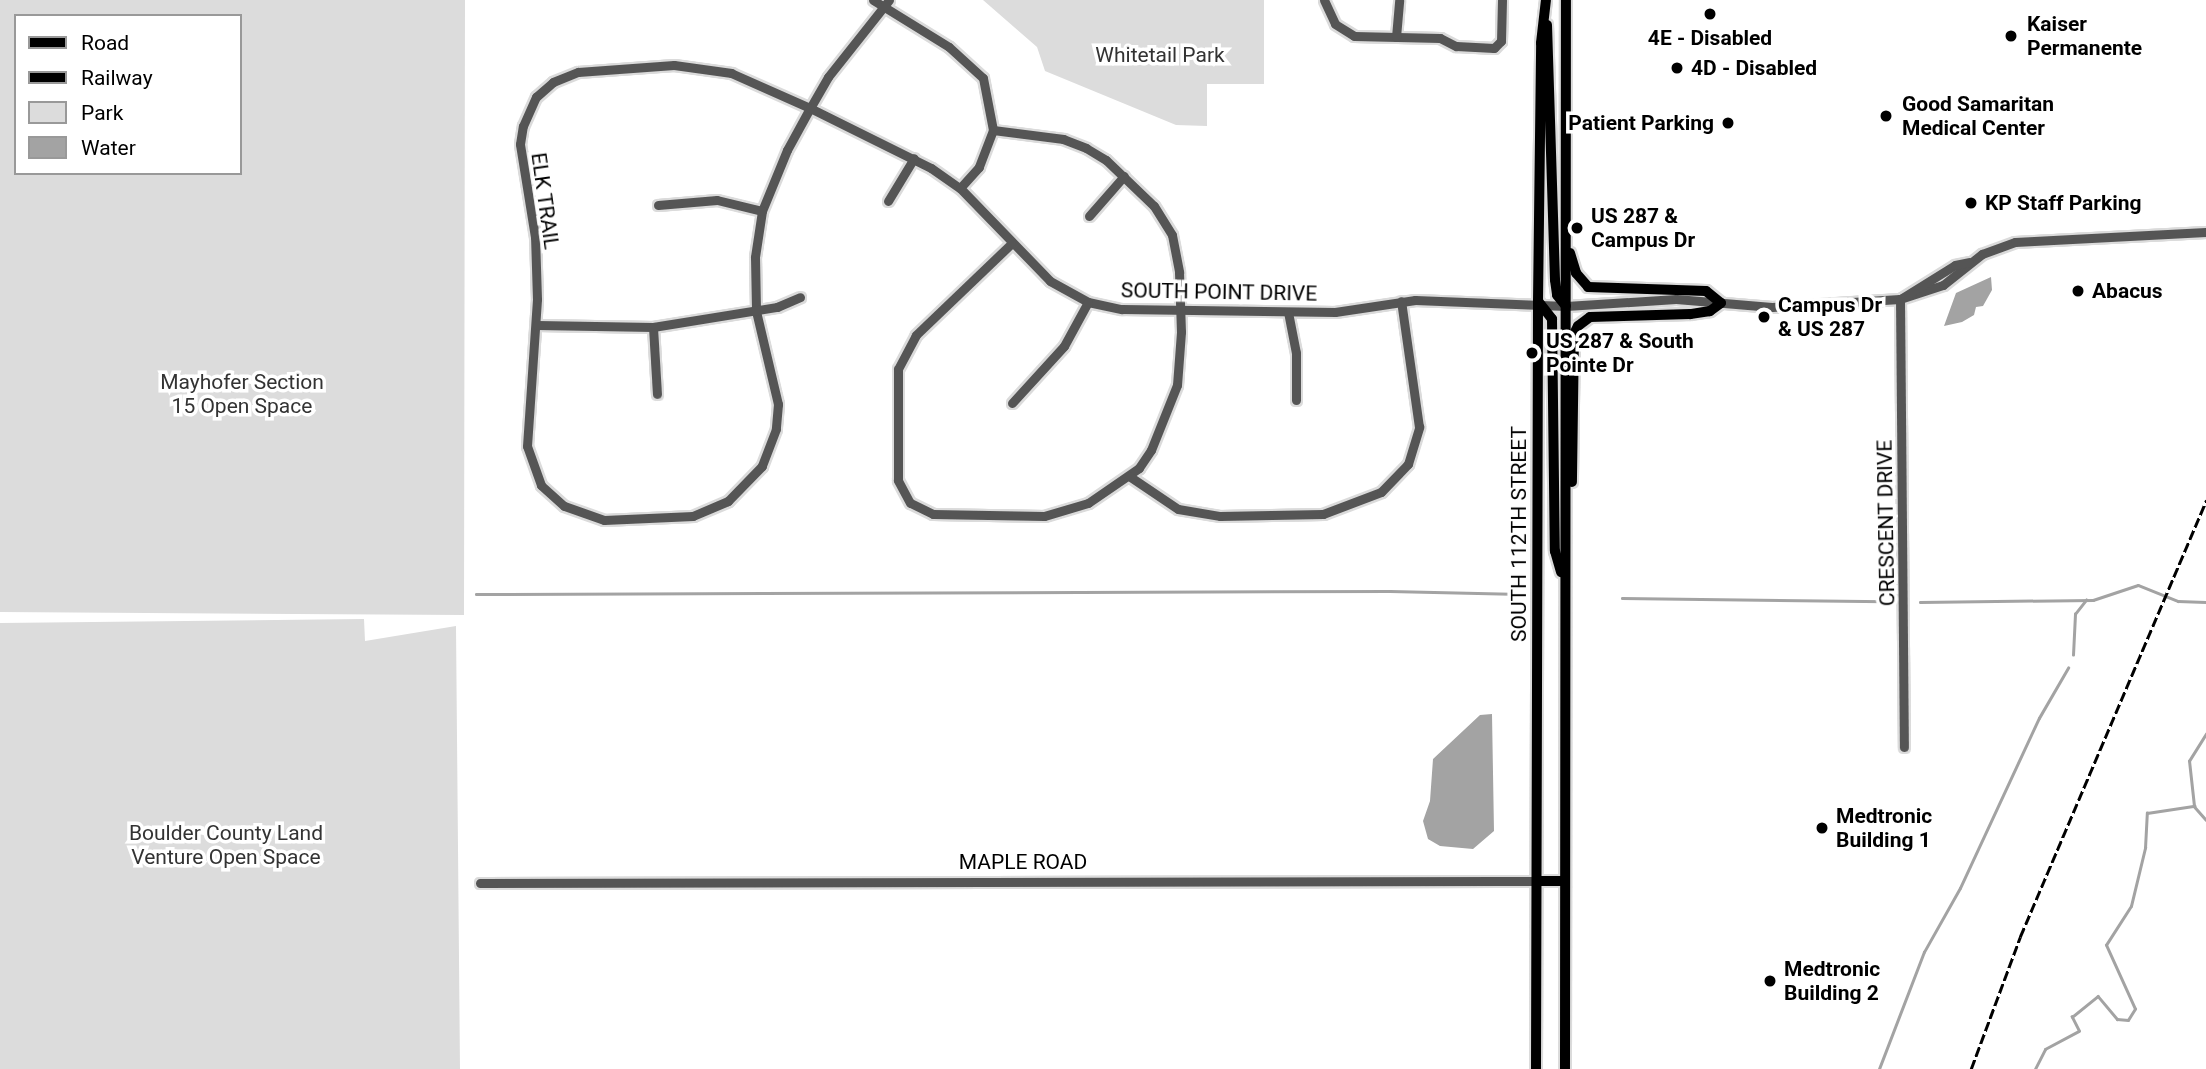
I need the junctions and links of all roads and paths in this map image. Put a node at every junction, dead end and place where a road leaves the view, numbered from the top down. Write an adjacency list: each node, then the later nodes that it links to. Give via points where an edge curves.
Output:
1 (873, 0): 7 (street)
2 (1324, 0): 9 (street, via 1335,24 1344,31 1354,36)
3 (1399, 0): 9 (street)
4 (1502, 0): 9 (street, via 1501,41 1494,48)
5 (1546, 0): 8 (main road, SOUTH 112TH STREET)
6 (1566, 0): 20 (main road, SOUTH 112TH STREET)
7 (886, 3): 10 (street, ELK TRAIL); 11 (street, via 974,67 989,92)
8 (1546, 20): 25 (main road, SOUTH 112TH STREET, via 1541,43); 28 (main road, via 1552,92 1555,280)
9 (1396, 37)
10 (810, 108): 12 (street, SOUTH POINT DRIVE); 17 (street, ELK TRAIL); 32 (street, ELK TRAIL, via 731,73 703,67 578,72 547,86 529,109 520,144 535,237)
11 (993, 130): 13 (street, via 1062,139 1106,160); 14 (street, via 979,167)
12 (914, 158): 14 (street, SOUTH POINT DRIVE); 15 (street)
13 (1124, 176): 18 (street); 30 (street, via 1154,206 1172,235)
14 (960, 188): 21 (street, SOUTH POINT DRIVE)
15 (888, 201)
16 (658, 205): 17 (street, via 717,200)
17 (762, 211): 29 (street, ELK TRAIL, via 755,257)
18 (1089, 216)
19 (2206, 232): 23 (street, via 2032,239 1999,246 1955,265)
20 (1566, 240): 27 (main road, via 1576,273 1588,287 1706,291); 28 (main road, SOUTH 112TH STREET)
21 (1011, 244): 26 (street, SOUTH POINT DRIVE, via 1051,281); 37 (street, via 945,304 905,351 896,383 902,492 910,503 933,514 1044,516 1088,503)
22 (800, 297): 29 (street)
23 (1900, 299): 27 (street, SOUTH POINT DRIVE, via 1772,307); 39 (street, CRESCENT DRIVE)
24 (1402, 301): 25 (street, SOUTH POINT DRIVE); 31 (street, SOUTH POINT DRIVE, via 1335,312); 37 (street, via 1420,404 1419,427 1408,464 1381,492 1322,514 1220,516 1178,509)
25 (1538, 301): 28 (street, SOUTH POINT DRIVE); 38 (main road, via 1552,319 1555,551); 40 (main road, SOUTH 112TH STREET)
26 (1088, 302): 30 (street, SOUTH POINT DRIVE, via 1122,309); 36 (street, via 1064,346)
27 (1721, 303): 28 (street, SOUTH POINT DRIVE, via 1676,299); 38 (main road, via 1710,311 1690,314 1590,317 1578,326 1574,334 1569,566)
28 (1566, 306): 38 (main road, SOUTH 112TH STREET)
29 (757, 311): 32 (street, ELK TRAIL, via 778,404 774,438 750,483 713,509 682,518 604,520 578,514 541,485 527,446); 33 (street)
30 (1180, 311): 31 (street, SOUTH POINT DRIVE); 37 (street, via 1180,358 1173,400 1151,450)
31 (1288, 312): 35 (street, via 1296,353)
32 (537, 325): 33 (street)
33 (653, 327): 34 (street)
34 (657, 394)
35 (1296, 400)
36 (1012, 402)
37 (1129, 476)
38 (1563, 575): 41 (main road, SOUTH 112TH STREET)
39 (1904, 747)
40 (1539, 881): 41 (main road, MAPLE ROAD); 42 (street, MAPLE ROAD); 43 (main road, SOUTH 112TH STREET)
41 (1565, 881): 44 (main road, SOUTH 112TH STREET)
42 (480, 883)
43 (1536, 1069)
44 (1565, 1069)

